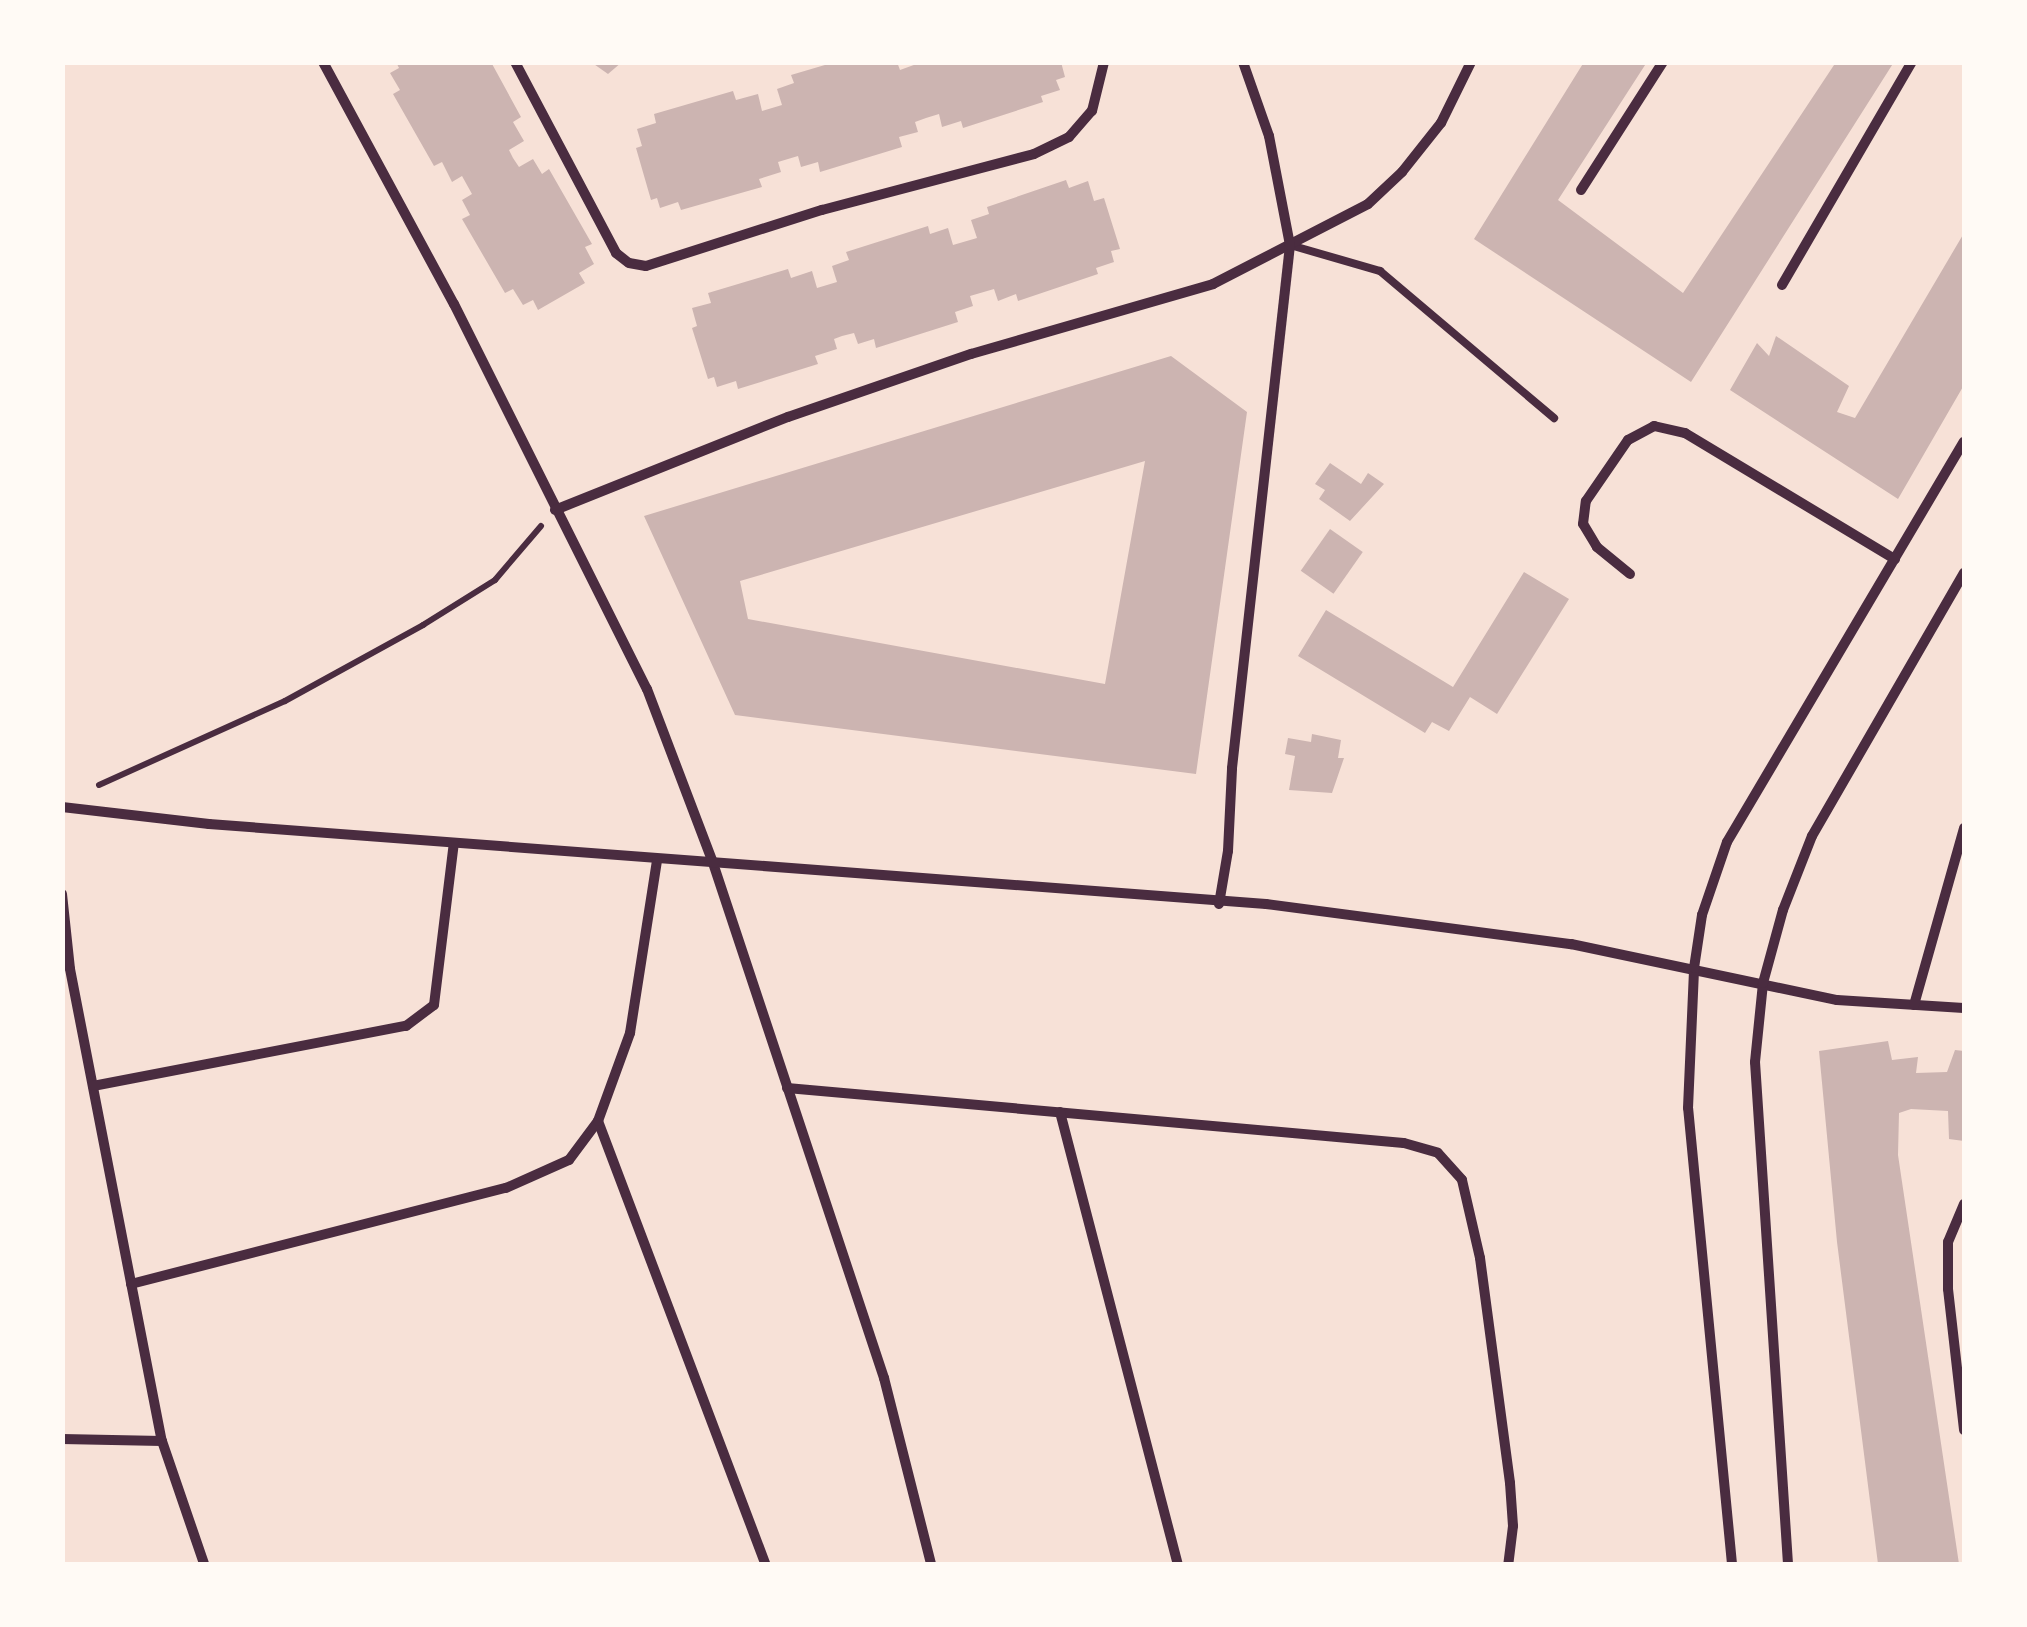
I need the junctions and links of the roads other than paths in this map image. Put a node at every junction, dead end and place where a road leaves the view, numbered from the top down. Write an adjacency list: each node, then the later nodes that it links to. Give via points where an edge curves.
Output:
1 (323, 62): 13 (street, via 454,304)
2 (515, 62): 3 (street, via 616,253 646,266 1034,154 1069,136 1092,112)
3 (1104, 62)
4 (1243, 62): 9 (street, via 1269,136)
5 (1471, 62): 9 (street, via 1441,122 1402,172 1368,204)
6 (1663, 62): 8 (street)
7 (1912, 62): 10 (street)
8 (1581, 190)
9 (1290, 245): 11 (lane, via 1380,271); 13 (street, via 1213,284 971,354); 23 (street)
10 (1782, 286)
11 (1554, 418)
12 (1964, 442): 14 (street)
13 (554, 510): 21 (street, via 647,689)
14 (1895, 558): 16 (street, via 1685,433 1654,426 1628,440 1586,501 1583,524); 24 (street, via 1727,842 1702,915)
15 (1964, 572): 26 (street, via 1812,836)
16 (1630, 574)
17 (62, 807): 19 (street)
18 (1964, 828): 27 (street)
19 (454, 843): 20 (street); 29 (street, via 434,1005 406,1026)
20 (657, 860): 21 (street); 32 (street, via 630,1033)
21 (713, 863): 23 (street); 30 (street)
22 (62, 894): 25 (street)
23 (1219, 904): 24 (street, via 1266,904 1571,944)
24 (1694, 968): 26 (street); 43 (street, via 1688,1108)
25 (66, 969): 29 (street)
26 (1763, 983): 27 (street, via 1837,1000); 44 (street, via 1755,1062)
27 (1914, 1005): 28 (street)
28 (1964, 1008)
29 (93, 1086): 34 (street)
30 (787, 1088): 31 (street); 40 (street, via 884,1378)
31 (1060, 1112): 41 (street); 42 (street, via 1404,1143 1438,1153 1454,1167 1480,1258 1510,1483)
32 (598, 1121): 34 (street, via 569,1160 506,1188); 39 (street)
33 (1964, 1204): 35 (street, via 1948,1242 1948,1273)
34 (131, 1284): 37 (street)
35 (1964, 1430)
36 (62, 1439): 37 (street)
37 (162, 1441): 38 (street)
38 (204, 1564)
39 (766, 1564)
40 (931, 1564)
41 (1178, 1564)
42 (1508, 1564)
43 (1732, 1564)
44 (1788, 1564)

